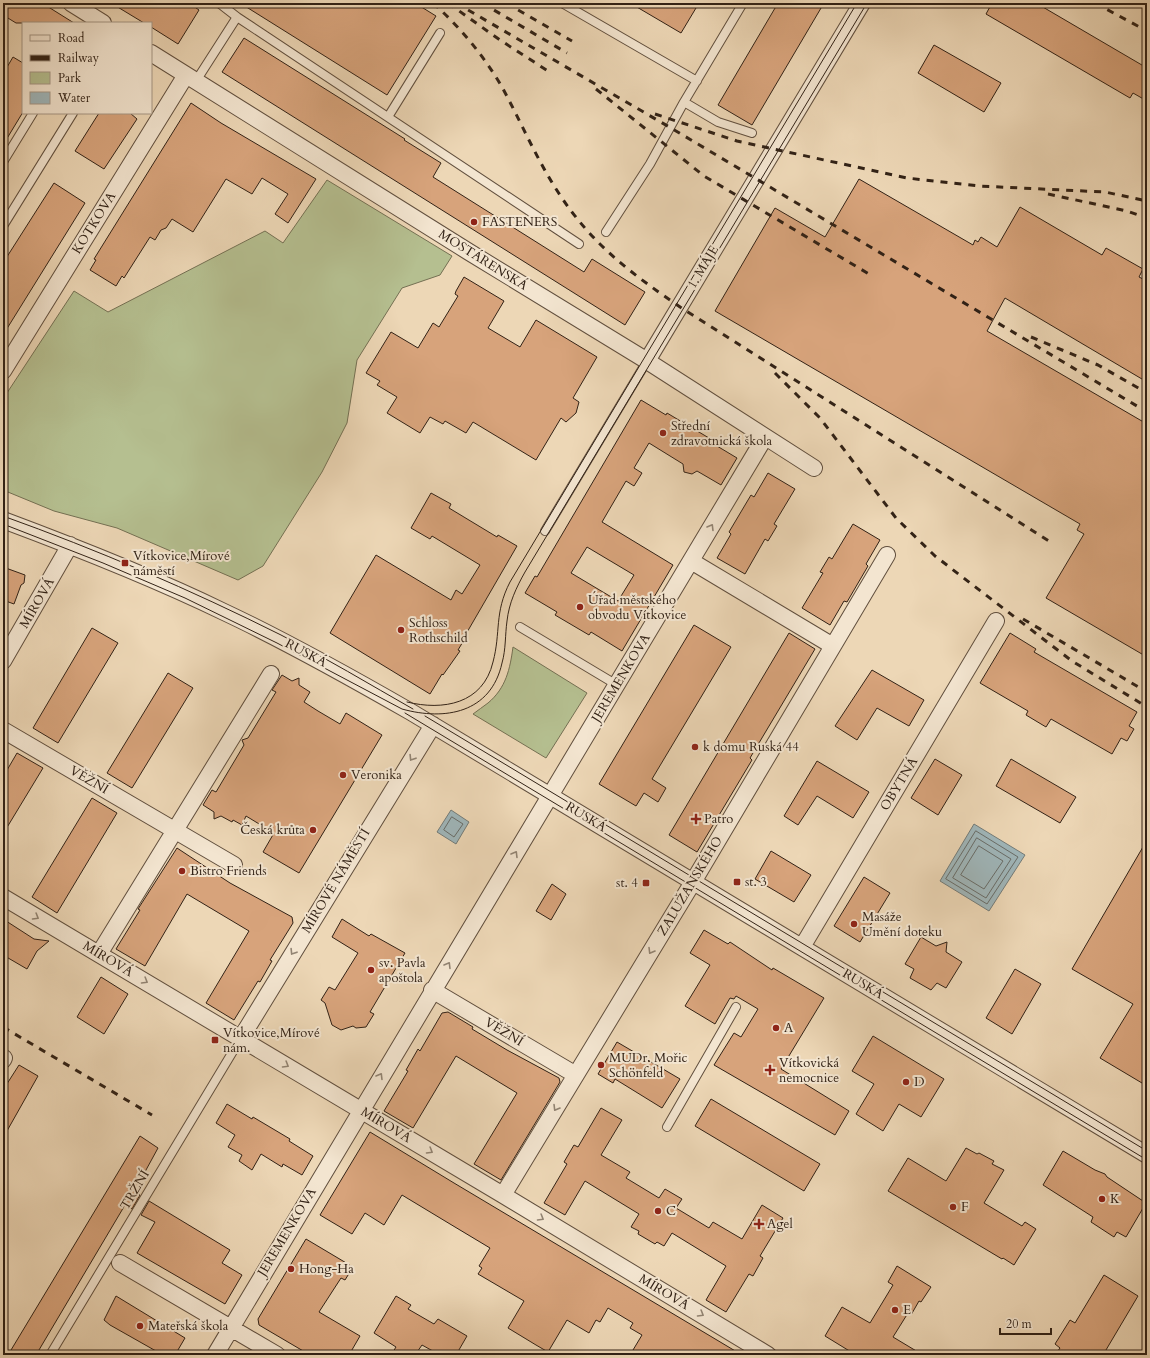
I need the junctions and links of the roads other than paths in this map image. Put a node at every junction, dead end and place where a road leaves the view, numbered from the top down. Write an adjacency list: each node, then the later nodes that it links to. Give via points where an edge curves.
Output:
1 (71, 3): 7 (street)
2 (219, 3): 6 (lane)
3 (562, 3): 11 (lane)
4 (862, 3): 21 (street, 1. MÁJE)
5 (740, 4): 11 (lane)
6 (236, 17): 10 (lane); 15 (lane)
7 (94, 21)
8 (440, 33): 15 (lane)
9 (152, 54): 10 (street, MOSTÁRENSKÁ)
10 (191, 78): 21 (street, MOSTÁRENSKÁ); 22 (street, KOTKOVA)
11 (697, 80): 12 (lane)
12 (684, 102): 16 (lane, via 718,122); 19 (lane, via 650,164)
13 (32, 114): 17 (lane)
14 (72, 114): 18 (lane)
15 (388, 118): 20 (lane)
16 (752, 133)
17 (3, 162)
18 (3, 226)
19 (606, 232)
20 (579, 244)
21 (647, 361): 23 (street, MOSTÁRENSKÁ); 26 (lane, 1. MÁJE)
22 (3, 371)
23 (765, 437): 24 (street, MOSTÁRENSKÁ); 29 (street, JEREMENKOVA, one-way to 23)
24 (814, 468)
25 (3, 520): 27 (street, RUSKÁ)
26 (545, 531)
27 (70, 546): 33 (street, MÍROVÁ); 36 (street, RUSKÁ, via 224,611 313,657)
28 (887, 555): 32 (street, ZALUŽANSKÉHO)
29 (691, 561): 32 (street); 35 (street, JEREMENKOVA)
30 (996, 621): 43 (street, OBYTNÁ)
31 (520, 627): 35 (lane)
32 (833, 646): 41 (street, ZALUŽANSKÉHO)
33 (3, 661)
34 (271, 674): 39 (street)
35 (617, 685): 38 (street, JEREMENKOVA)
36 (433, 725): 38 (street, RUSKÁ); 47 (street, MÍROVÉ NÁMĚSTÍ, one-way to 47)
37 (3, 730): 39 (street, VĚŽNÍ)
38 (550, 795): 41 (street, RUSKÁ); 45 (street, one-way to 38)
39 (174, 830): 40 (street, VĚŽNÍ); 44 (street)
40 (234, 865)
41 (693, 882): 43 (street, RUSKÁ); 48 (street, ZALUŽANSKÉHO, one-way to 48)
42 (3, 897): 44 (street, MÍROVÁ, one-way to 44)
43 (802, 948): 51 (street, RUSKÁ)
44 (100, 954): 47 (street, MÍROVÁ, one-way to 47)
45 (432, 990): 48 (street, VĚŽNÍ); 49 (street, one-way to 45)
46 (736, 1006): 50 (lane)
47 (240, 1038): 49 (street, MÍROVÁ, one-way to 49); 55 (lane, TRŽNÍ)
48 (576, 1075): 52 (street, ZALUŽANSKÉHO, one-way to 52)
49 (360, 1110): 52 (street, MÍROVÁ, one-way to 52); 54 (street, JEREMENKOVA)
50 (667, 1128)
51 (1147, 1155)
52 (504, 1195): 58 (street, MÍROVÁ, one-way to 58)
53 (120, 1263): 54 (street)
54 (230, 1327): 56 (street, JEREMENKOVA); 57 (street)
55 (50, 1355)
56 (214, 1355)
57 (277, 1355)
58 (768, 1355)

